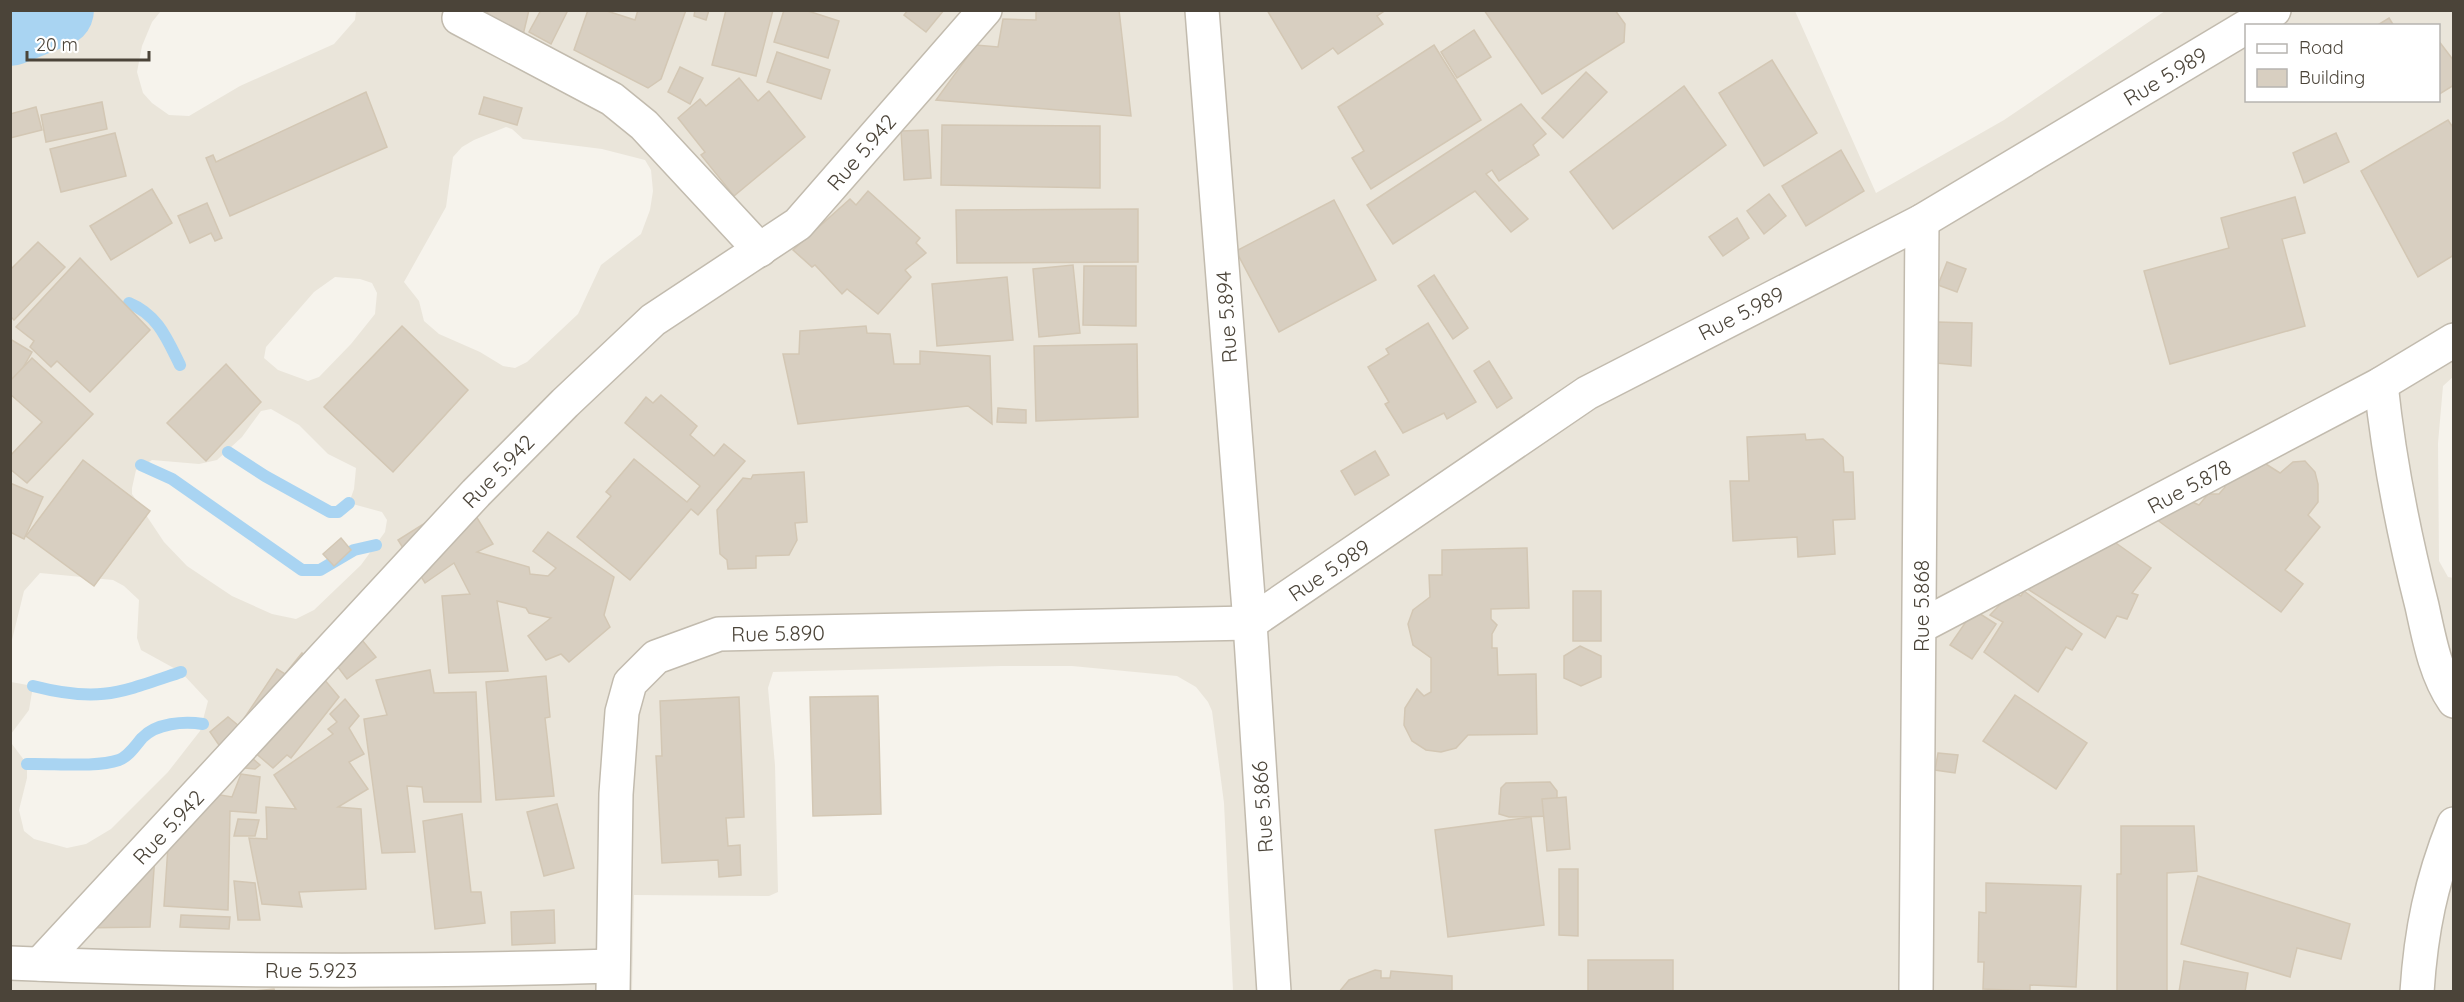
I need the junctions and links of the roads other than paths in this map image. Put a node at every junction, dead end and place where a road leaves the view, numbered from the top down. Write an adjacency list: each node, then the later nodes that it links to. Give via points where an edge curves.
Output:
1 (985, 10): 8 (street, Rue 5.942, via 798,224)
2 (1202, 10): 11 (street, Rue 5.894)
3 (2274, 10): 5 (street, Rue 5.989)
4 (459, 18): 8 (street, via 612,99 644,125)
5 (2251, 24)
6 (2245, 28): 7 (street, Rue 5.989)
7 (1922, 221): 11 (street, Rue 5.989, via 1587,393); 12 (street, Rue 5.868)
8 (760, 250): 15 (street, Rue 5.942, via 653,320 565,403)
9 (2454, 340): 10 (street, Rue 5.878)
10 (2381, 384): 12 (street, Rue 5.878); 13 (street, via 2389,459 2415,577 2436,663)
11 (1250, 624): 16 (street, Rue 5.890, via 719,634 656,657 630,683 622,712 616,794); 18 (street, Rue 5.866)
12 (1921, 626): 19 (street, Rue 5.868)
13 (2454, 701)
14 (2454, 824): 20 (street, via 2436,868 2421,937)
15 (25, 964): 17 (street, Rue 5.923)
16 (613, 979): 17 (street, Rue 5.923, via 458,971)
17 (173, 981)
18 (1274, 992)
19 (1917, 992)
20 (2417, 992)

